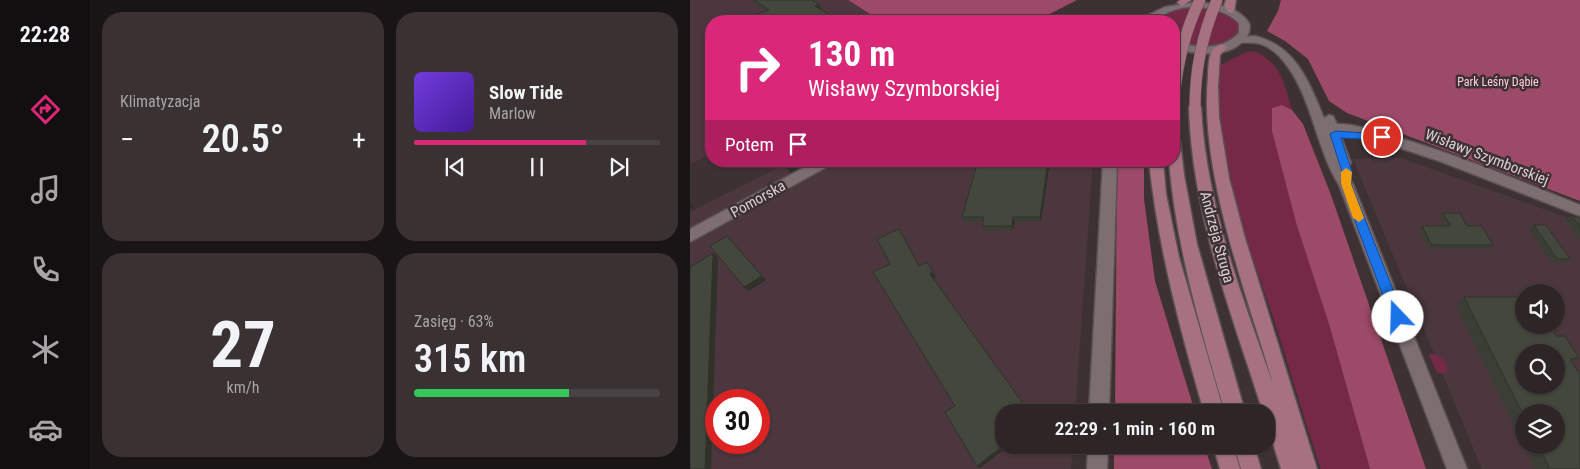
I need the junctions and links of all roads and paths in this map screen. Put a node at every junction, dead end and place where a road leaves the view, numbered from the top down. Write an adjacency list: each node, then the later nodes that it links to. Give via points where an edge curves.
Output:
1 (1200, 0): 11 (main road, bridge)
2 (1217, 0): 28 (main road, Andrzeja Struga, bridge, via 1198,58 1195,107 1200,168 1225,271)
3 (1231, 0): 5 (main road)
4 (1184, 2): 5 (street, via 1207,3); 6 (street, via 1163,8)
5 (1231, 10): 7 (street)
6 (1157, 15)
7 (1245, 25): 8 (street); 12 (street, via 1284,46 1300,60 1310,75)
8 (1239, 40): 10 (street); 12 (street, via 1254,39 1267,43 1291,62)
9 (1180, 46): 10 (street, via 1200,50)
10 (1222, 47): 29 (main road, via 1215,54 1213,72 1213,124 1219,163 1233,222)
11 (1180, 56)
12 (1330, 130): 17 (street, Wisławy Szymborskiej, via 1382,137 1421,149); 30 (street, via 1347,172 1346,184)
13 (816, 167): 18 (street, Pomorska)
14 (1110, 167): 19 (street)
15 (1157, 167): 20 (main road, via 1168,254)
16 (1177, 167): 21 (main road, Andrzeja Struga, via 1189,243)
17 (1580, 211)
18 (690, 236)
19 (1099, 404)
20 (1212, 404)
21 (1233, 404)
22 (1098, 454): 25 (street)
23 (1226, 454): 26 (main road)
24 (1247, 454): 27 (main road)
25 (1097, 469)
26 (1230, 469)
27 (1251, 469)
28 (1291, 469)
29 (1307, 469)
30 (1457, 469)

